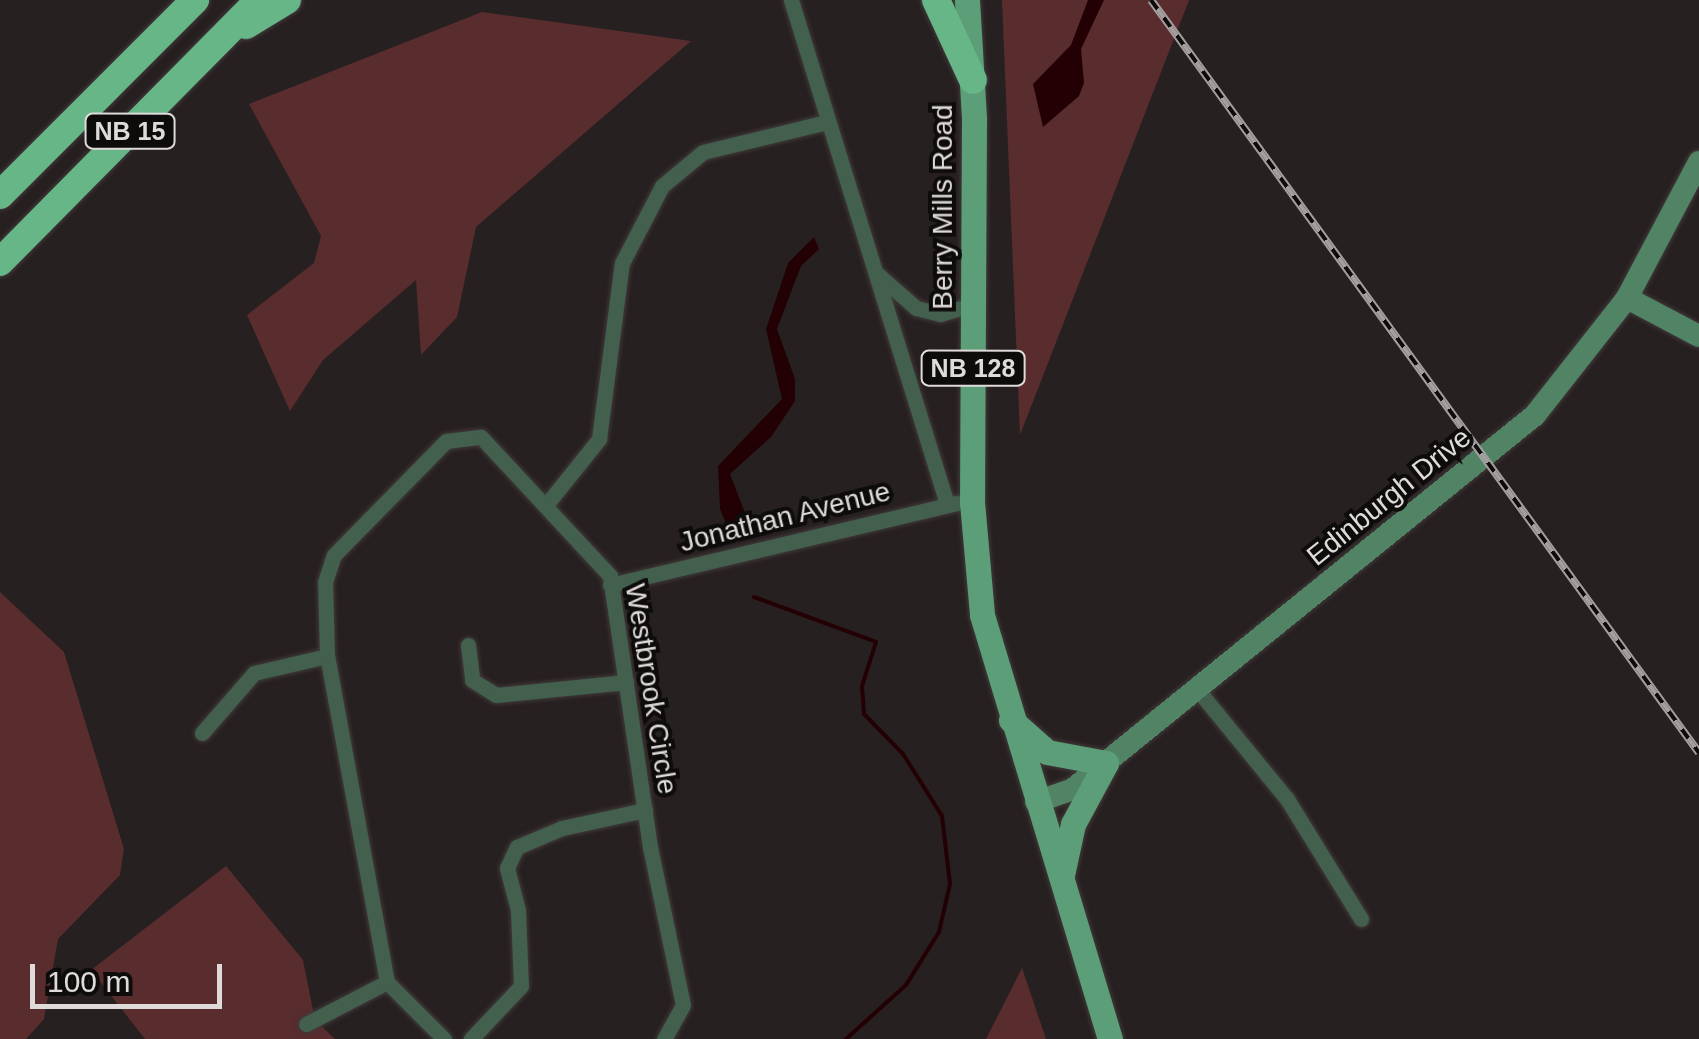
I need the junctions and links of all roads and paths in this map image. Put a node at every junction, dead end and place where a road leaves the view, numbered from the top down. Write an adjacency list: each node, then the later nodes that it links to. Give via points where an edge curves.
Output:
1 (182, 0): 8 (highway)
2 (195, 0): 8 (highway, NB 15)
3 (259, 0): 12 (highway, NB 15)
4 (286, 0): 12 (highway, via 254,18)
5 (791, 0): 10 (street)
6 (936, 0): 9 (highway)
7 (967, 0): 9 (main road, Berry Mills Road / NB 128)
8 (151, 45): 13 (highway, NB 15)
9 (973, 80): 17 (main road, Berry Mills Road / NB 128)
10 (827, 122): 15 (street); 20 (street, via 702,152 662,186 622,263 599,439)
11 (1699, 162): 16 (street, Edinburgh Drive)
12 (74, 187): 14 (highway, NB 15)
13 (0, 195)
14 (0, 262)
15 (871, 266): 17 (street, via 916,308 940,314); 19 (street)
16 (1627, 298): 18 (street); 25 (street, Edinburgh Drive, via 1554,396 1517,432)
17 (972, 304): 19 (main road, Berry Mills Road / NB 128)
18 (1699, 336)
19 (959, 503): 21 (street, Jonathan Avenue); 26 (main road, Berry Mills Road / NB 128)
20 (546, 504): 21 (street, Westbrook Circle, via 610,576); 23 (street, Westbrook Circle, via 481,437 446,441 334,555 325,582)
21 (610, 585): 24 (street, Westbrook Circle)
22 (468, 645): 24 (street, via 472,680 496,695)
23 (326, 656): 27 (street, via 254,672); 33 (street, Westbrook Circle)
24 (626, 682): 30 (street, Westbrook Circle)
25 (1197, 689): 28 (street, Edinburgh Drive); 32 (street, via 1287,799)
26 (1010, 718): 28 (main road, via 1047,752); 29 (main road, NB 128)
27 (202, 733)
28 (1106, 763): 29 (street, Edinburgh Drive, via 1073,789); 31 (main road, via 1073,824)
29 (1036, 802): 31 (main road, NB 128)
30 (645, 810): 36 (street, via 562,828 518,847 507,868 518,910 520,986); 37 (street, Westbrook Circle, via 683,1005)
31 (1061, 880): 38 (main road, NB 128)
32 (1361, 919)
33 (387, 982): 34 (street); 35 (street)
34 (306, 1024)
35 (444, 1039)
36 (470, 1039)
37 (664, 1039)
38 (1110, 1039)

